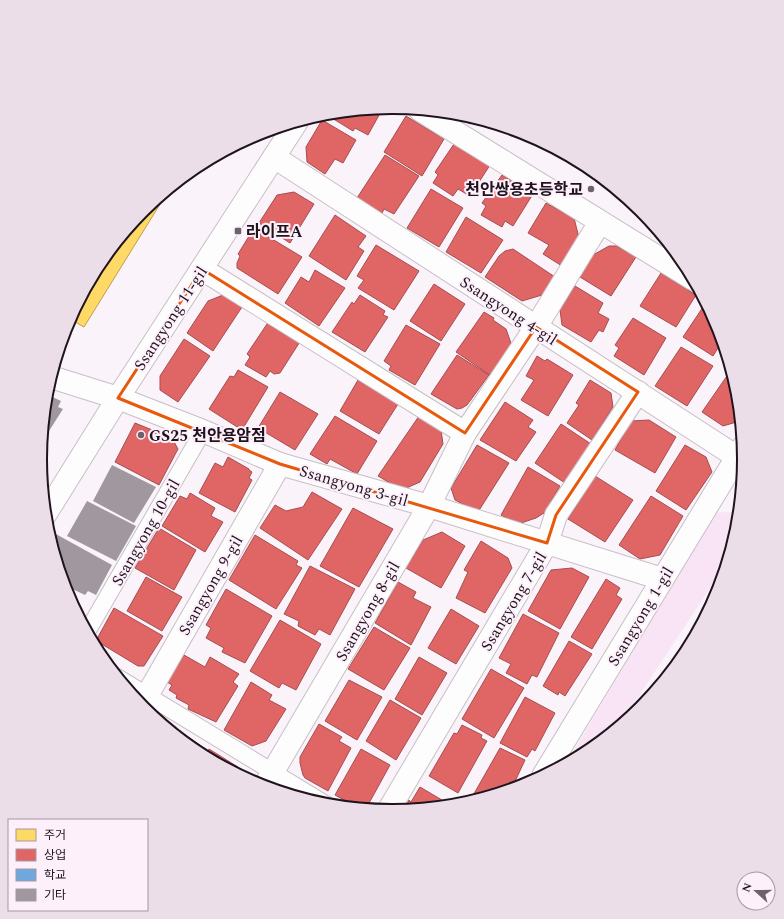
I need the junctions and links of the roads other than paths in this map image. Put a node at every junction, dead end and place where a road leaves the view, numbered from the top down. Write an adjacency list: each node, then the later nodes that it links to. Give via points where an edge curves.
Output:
1 (430, 116): 4 (street)
2 (291, 130): 3 (street, Ssangyong 11-gil)
3 (274, 157): 5 (street, Ssangyong 11-gil); 7 (street, Ssangyong 4-gil)
4 (600, 222): 6 (street); 7 (street, Ssangyong 8-gil)
5 (202, 269): 10 (street, Ssangyong 11-gil); 12 (street)
6 (681, 272)
7 (536, 327): 9 (street, Ssangyong 4-gil); 12 (street, Ssangyong 8-gil)
8 (57, 379): 10 (street, Ssangyong 3-gil)
9 (638, 392): 13 (street, Ssangyong 4-gil); 18 (street, Ssangyong 7-gil, via 556,516)
10 (118, 398): 11 (street, Ssangyong 3-gil); 17 (street, Ssangyong 11-gil)
11 (203, 431): 15 (street, Ssangyong 3-gil); 20 (street, Ssangyong 10-gil)
12 (465, 433): 16 (street, Ssangyong 8-gil)
13 (737, 453)
14 (737, 462): 19 (street, Ssangyong 1-gil)
15 (280, 464): 16 (street, Ssangyong 3-gil); 21 (street, Ssangyong 9-gil)
16 (429, 506): 18 (street, Ssangyong 3-gil); 24 (street, Ssangyong 8-gil)
17 (50, 508)
18 (547, 543): 19 (street, Ssangyong 3-gil); 26 (street, Ssangyong 7-gil)
19 (662, 579): 23 (street, Ssangyong 1-gil)
20 (90, 626)
21 (145, 700)
22 (150, 705): 24 (street)
23 (548, 767)
24 (268, 780): 25 (street)
25 (286, 787)
26 (392, 804)

